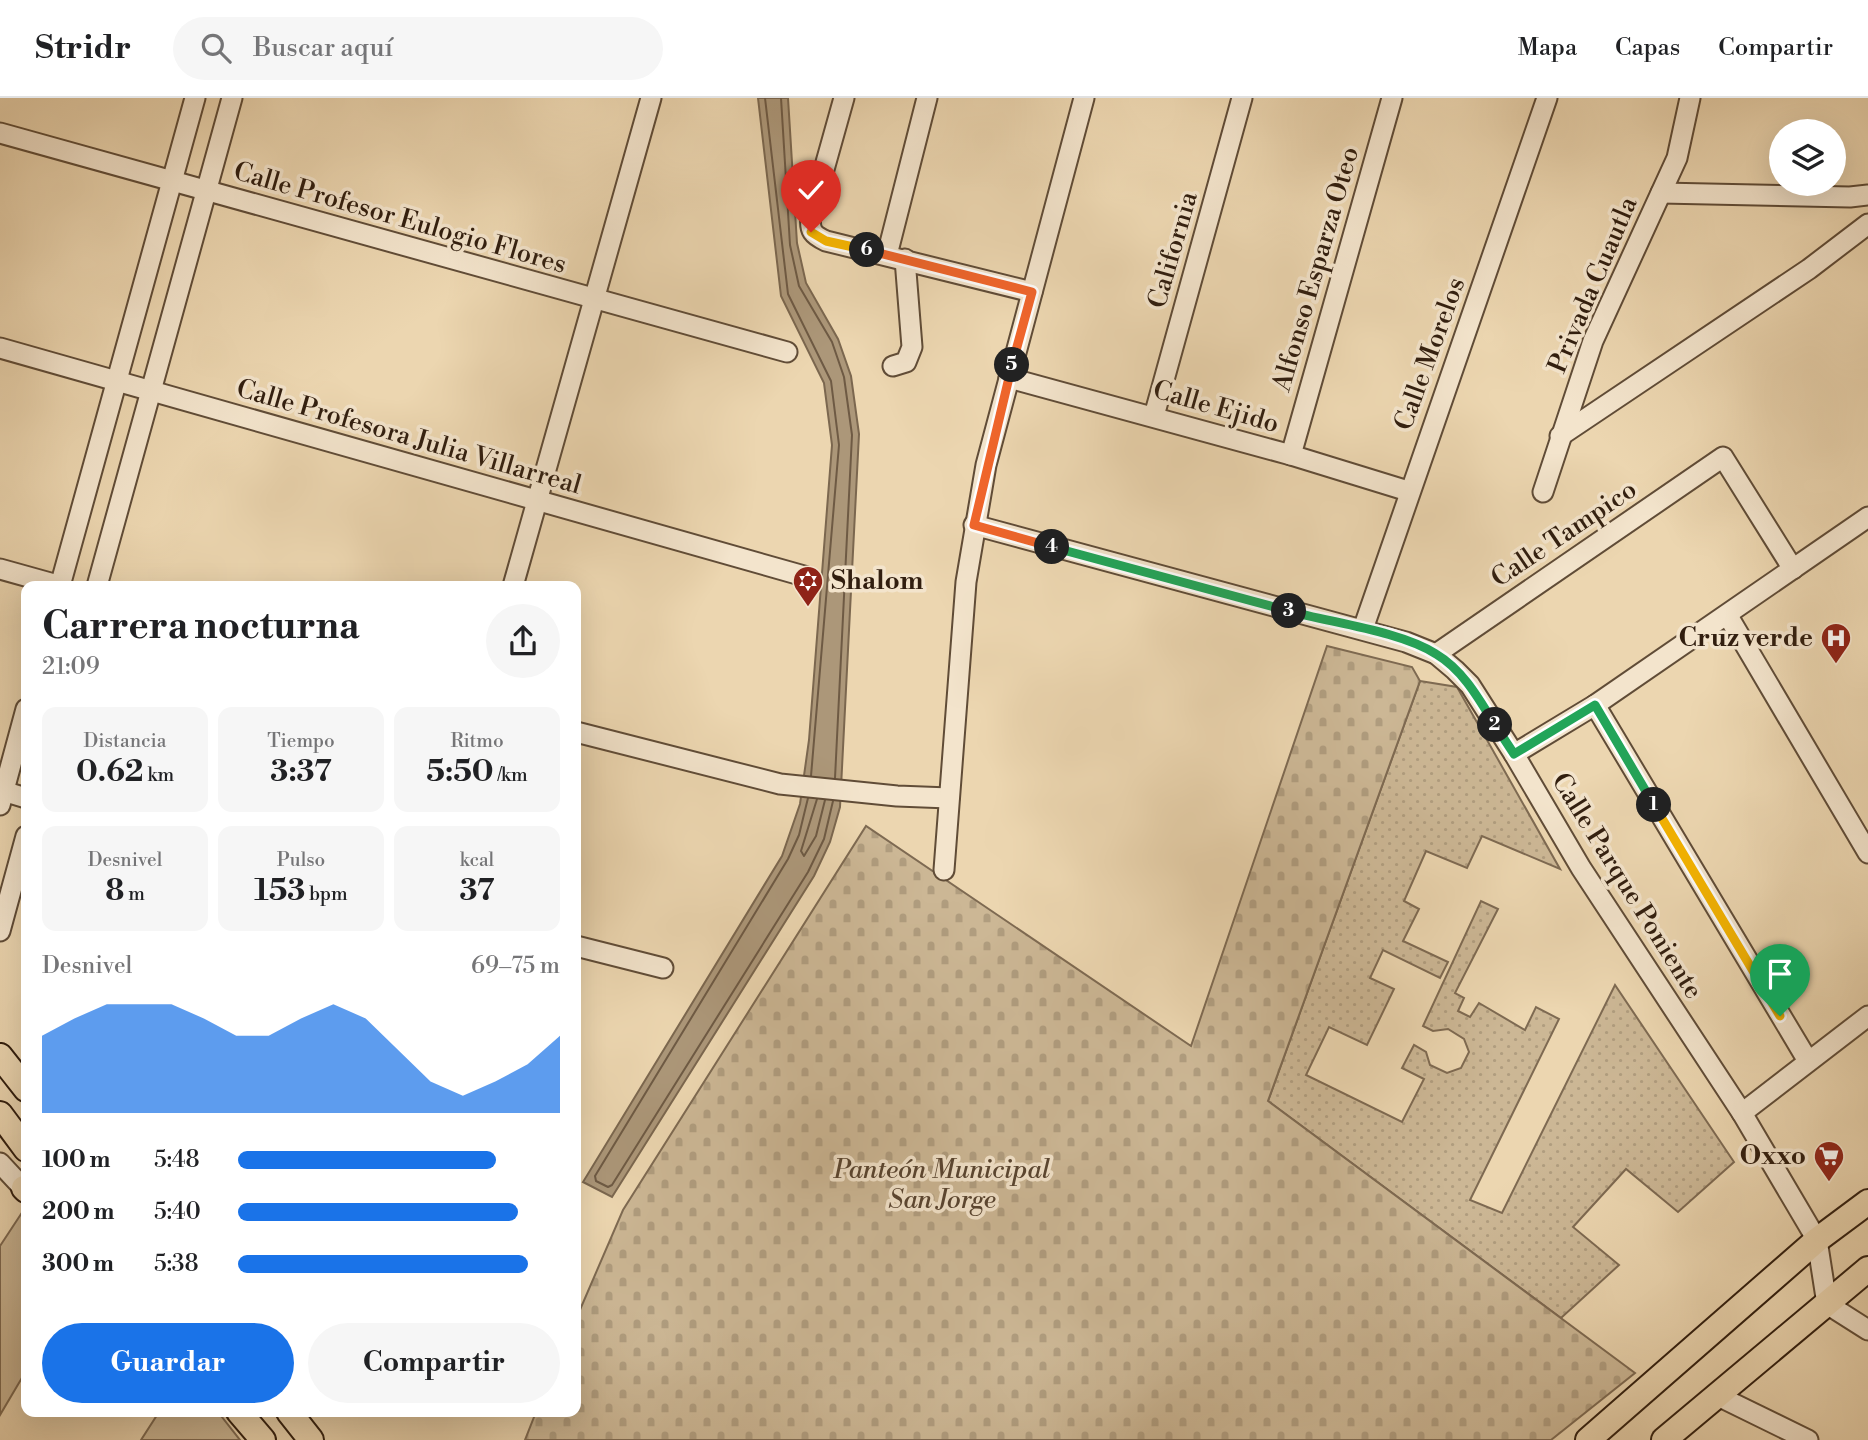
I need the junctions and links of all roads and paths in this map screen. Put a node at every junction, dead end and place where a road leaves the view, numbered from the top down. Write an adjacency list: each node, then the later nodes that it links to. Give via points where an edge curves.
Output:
1 (195, 98): 12 (street)
2 (232, 98): 13 (street)
3 (651, 98): 19 (street)
4 (844, 98): 17 (street, via 811,216 811,232 826,241)
5 (927, 98): 17 (street)
6 (1084, 98): 18 (street)
7 (1242, 98): 26 (street, California)
8 (1392, 98): 28 (street, Alfonso Esparza Oteo)
9 (1547, 98): 29 (street, Calle Morelos)
10 (1690, 98): 14 (street, Privada Cuautla, via 1677,158)
11 (0, 133): 12 (street, Calle Profesor Eulogio Flores)
12 (173, 181): 13 (street, Calle Profesor Eulogio Flores); 24 (street)
13 (206, 190): 19 (street, Calle Profesor Eulogio Flores); 25 (street)
14 (1661, 193): 15 (street); 27 (street, Privada Cuautla, via 1593,341)
15 (1868, 195)
16 (1868, 224): 27 (street, via 1809,269)
17 (896, 257): 18 (street); 22 (street, via 912,347 906,362)
18 (1032, 292): 23 (street)
19 (595, 300): 21 (street, Calle Profesor Eulogio Flores); 31 (street)
20 (0, 348): 24 (street, Calle Profesora Julia Villarreal)
21 (787, 352)
22 (893, 366)
23 (1009, 378): 26 (street, Calle Ejido); 33 (street)
24 (118, 383): 25 (street, Calle Profesora Julia Villarreal); 38 (street)
25 (151, 391): 31 (street, Calle Profesora Julia Villarreal); 39 (street)
26 (1154, 416): 28 (street, Calle Ejido)
27 (1560, 436): 30 (street, Privada Cuautla)
28 (1291, 455): 29 (street, Calle Ejido)
29 (1409, 491): 42 (street, Calle Morelos)
30 (1543, 492)
31 (537, 502): 36 (street, Calle Profesora Julia Villarreal); 40 (street)
32 (1868, 517): 35 (street)
33 (974, 525): 42 (street, Calle Parque Poniente); 50 (street)
34 (0, 569): 37 (street)
35 (1793, 569): 41 (street); 43 (street, Calle Tampico, via 1723,457)
36 (804, 576)
37 (42, 581)
38 (61, 581)
39 (98, 581)
40 (514, 581)
41 (1728, 616): 44 (street); 51 (street)
42 (1363, 629): 43 (street, Calle Parque Poniente)
43 (1436, 653): 47 (street, Calle Parque Poniente, via 1470,685)
44 (1595, 705): 47 (street); 59 (street)
45 (21, 726): 48 (street)
46 (581, 733): 50 (street, via 704,767 806,788)
47 (1514, 754): 61 (street, Calle Parque Poniente, via 1581,868)
48 (1, 796): 49 (street)
49 (21, 798)
50 (949, 798): 53 (street)
51 (1868, 853)
52 (21, 854): 54 (street)
53 (943, 870)
54 (0, 931)
55 (581, 947): 56 (street)
56 (663, 968)
57 (1868, 1016): 59 (street)
58 (0, 1056): 60 (main road)
59 (1808, 1061): 61 (street)
60 (21, 1083)
61 (1742, 1113): 67 (street, Calle Parque Poniente)
62 (3, 1119): 63 (main road)
63 (21, 1142)
64 (0, 1163): 65 (street)
65 (21, 1185)
66 (1868, 1202): 67 (main road)
67 (1817, 1240): 69 (street); 76 (main road)
68 (1868, 1269): 69 (main road)
69 (1828, 1304): 70 (street); 71 (main road)
70 (1868, 1330)
71 (1718, 1396): 77 (main road); 78 (street)
72 (243, 1417): 74 (main road)
73 (293, 1417): 75 (main road)
74 (263, 1440)
75 (311, 1440)
76 (1588, 1440)
77 (1664, 1440)
78 (1808, 1440)

